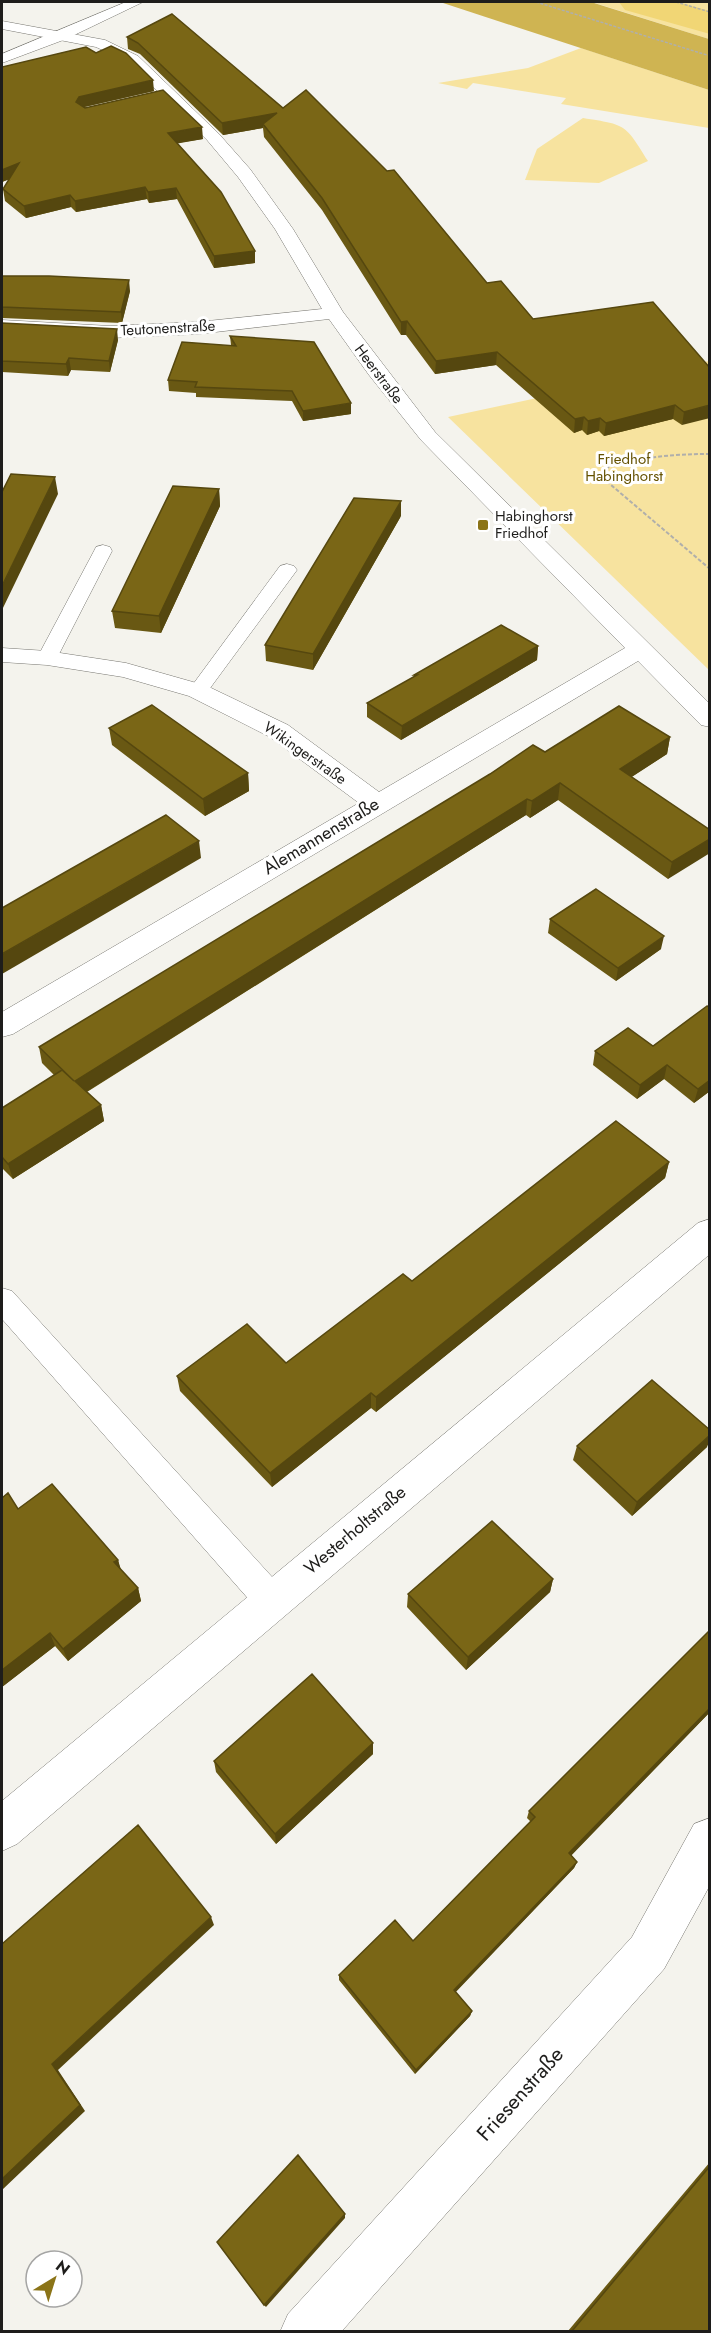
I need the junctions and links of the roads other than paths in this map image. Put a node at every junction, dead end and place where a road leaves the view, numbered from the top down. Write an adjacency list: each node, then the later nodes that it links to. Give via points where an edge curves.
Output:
1 (136, 2): 3 (street)
2 (2, 25): 3 (street, Heerstraße)
3 (61, 36): 4 (street); 5 (street, Heerstraße, via 121,51 133,59 163,96 213,137 284,229)
4 (2, 58)
5 (334, 313): 6 (street, Teutonenstraße, via 198,328 110,332); 9 (street, Heerstraße, via 428,435)
6 (2, 326)
7 (103, 551): 11 (lane)
8 (287, 570): 12 (lane)
9 (640, 649): 13 (street, Heerstraße); 14 (street, Alemannenstraße)
10 (2, 655): 11 (street, Wikingerstraße)
11 (47, 658): 12 (street, Wikingerstraße, via 126,670)
12 (198, 691): 14 (street, Wikingerstraße, via 279,731)
13 (710, 719)
14 (376, 803): 15 (street, Alemannenstraße)
15 (2, 1026)
16 (710, 1233): 18 (street, Westerholtstraße)
17 (2, 1300): 18 (lane)
18 (272, 1600): 19 (street, Westerholtstraße)
19 (2, 1829)
20 (710, 1840): 21 (street, Friesenstraße, via 648,1953)
21 (306, 2331)

